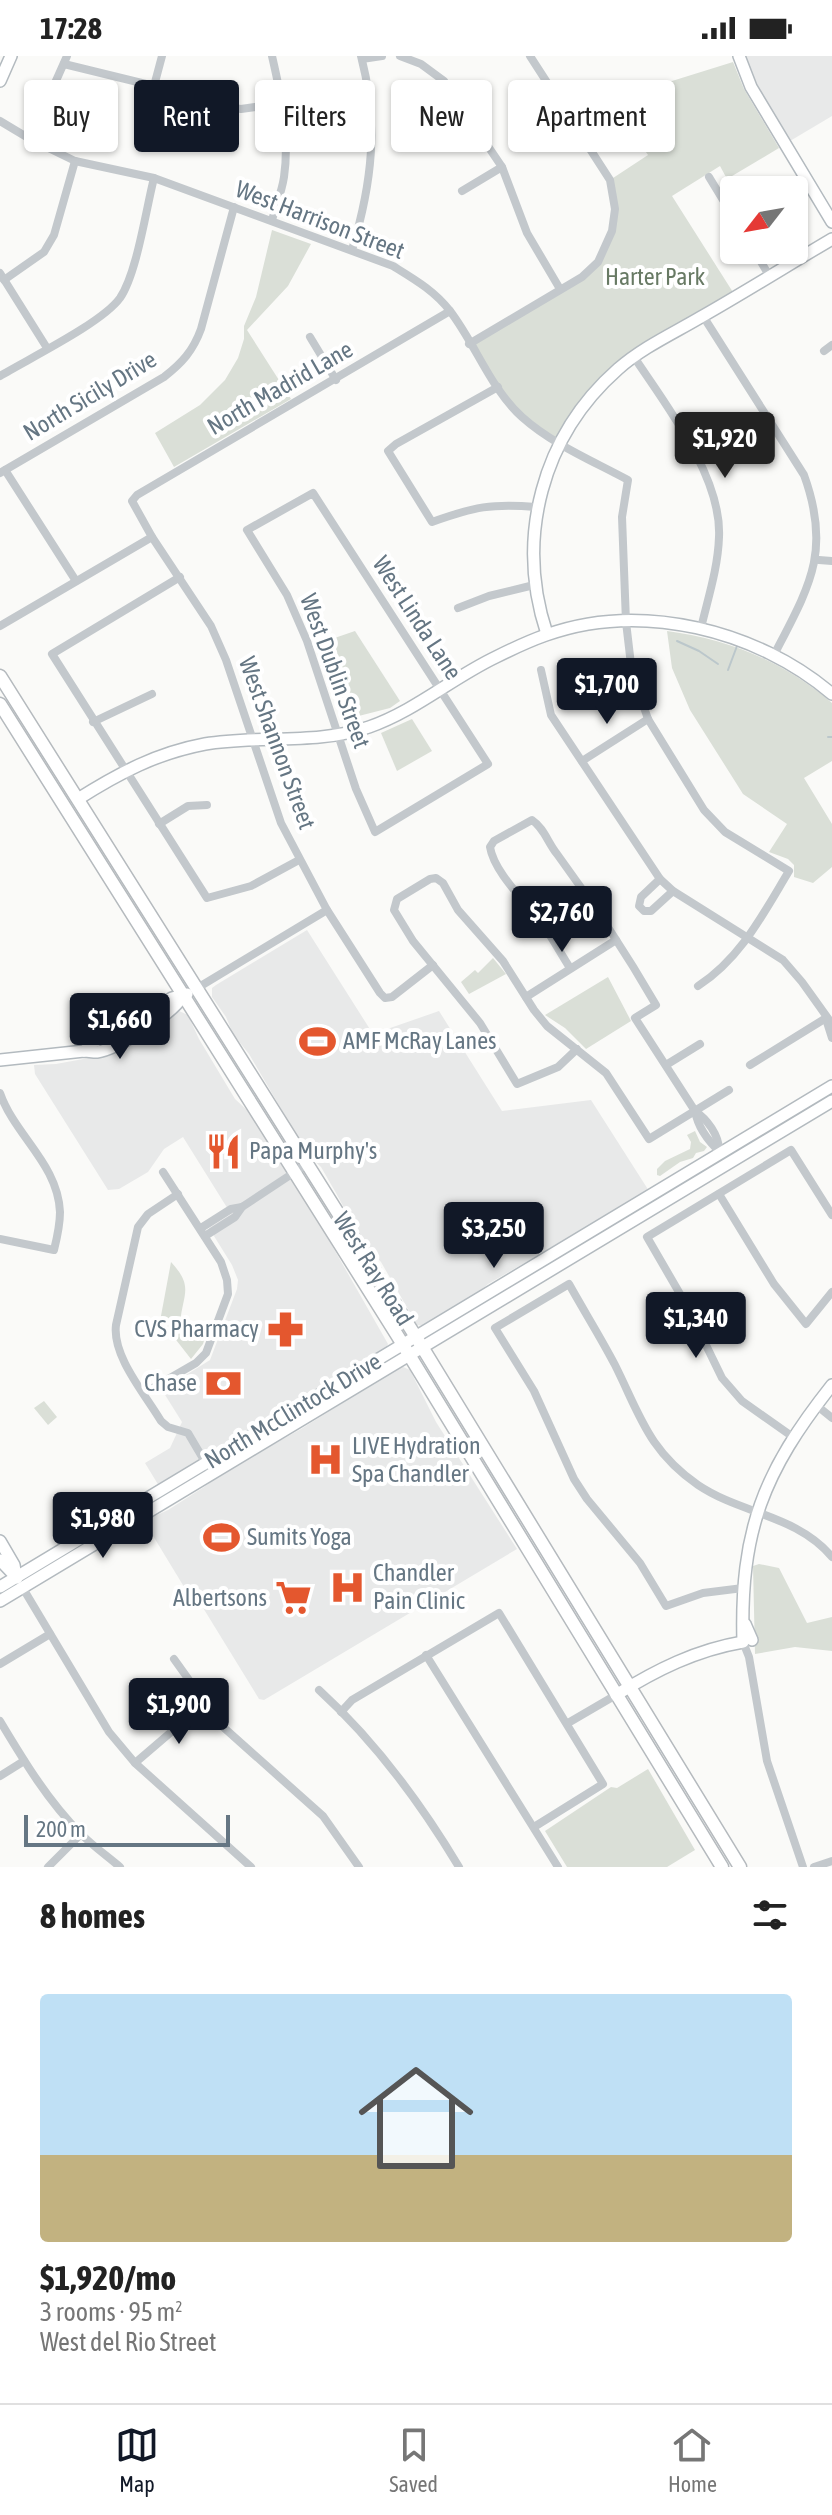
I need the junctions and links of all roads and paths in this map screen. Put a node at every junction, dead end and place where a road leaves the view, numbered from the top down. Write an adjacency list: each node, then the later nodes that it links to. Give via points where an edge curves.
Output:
1 (11, 56): 14 (street)
2 (162, 56): 12 (street)
3 (272, 56): 13 (street)
4 (382, 56): 8 (street)
5 (400, 56): 20 (street, via 444,81)
6 (530, 56): 33 (street, via 610,180 615,209 598,262)
7 (739, 56): 27 (street, via 751,87)
8 (362, 58): 29 (street, via 372,149 366,200)
9 (66, 60): 10 (street); 11 (street)
10 (57, 80)
11 (134, 80)
12 (156, 80)
13 (278, 80)
14 (0, 81)
15 (0, 121): 16 (street, West Harrison Street)
16 (24, 135)
17 (57, 152): 19 (street, West Harrison Street)
18 (284, 152): 26 (street, via 284,176)
19 (75, 161): 22 (street, West Harrison Street); 31 (street, via 44,252)
20 (502, 167): 23 (street); 33 (street, via 527,233)
21 (709, 177): 24 (street)
22 (154, 178): 25 (street, West Harrison Street); 38 (street, via 121,297 104,315)
23 (462, 191)
24 (720, 195)
25 (234, 207): 26 (street, West Harrison Street); 44 (street, North Sicily Drive, via 201,329 183,362)
26 (272, 220): 29 (street, West Harrison Street)
27 (832, 222)
28 (832, 239): 32 (street)
29 (352, 250): 34 (street, West Harrison Street, via 427,287)
30 (762, 264): 32 (street)
31 (2, 277): 38 (street)
32 (770, 277): 35 (street)
33 (560, 289): 37 (street)
34 (450, 311): 37 (street, West Harrison Street); 41 (street, North Madrid Lane)
35 (703, 316): 39 (street); 49 (street, via 814,496 825,544)
36 (310, 337): 41 (street)
37 (469, 344): 42 (street, West Harrison Street)
38 (47, 348): 40 (street)
39 (634, 357): 43 (street, via 580,409); 57 (street, via 705,470 716,505 717,564)
40 (0, 376)
41 (336, 380): 45 (street, North Madrid Lane)
42 (498, 387): 43 (street, West Harrison Street, via 523,418); 46 (street, via 388,451 432,522 472,507)
43 (560, 443): 46 (street); 55 (street, West Harrison Street, via 628,480 622,517)
44 (3, 471): 52 (street)
45 (132, 501): 48 (street, West Shannon Street)
46 (536, 507): 53 (street)
47 (247, 530): 62 (street, West Linda Lane, via 313,493); 68 (street, West Dublin Street, via 287,595)
48 (152, 537): 51 (street, West Shannon Street); 52 (street)
49 (819, 560): 50 (street); 59 (street)
50 (832, 561)
51 (180, 577): 67 (street, via 52,654); 69 (street, West Shannon Street, via 211,626)
52 (76, 581): 56 (street)
53 (534, 585): 54 (street); 58 (street)
54 (458, 608)
55 (626, 622): 57 (street); 58 (street); 66 (street, West Harrison Street, via 632,673)
56 (0, 626)
57 (701, 628): 59 (street)
58 (547, 634): 62 (street, via 493,658)
59 (774, 655): 64 (street)
60 (541, 670): 70 (street, via 551,715)
61 (0, 676): 72 (main road, West Ray Road)
62 (440, 691): 68 (street, via 368,727); 75 (street, West Linda Lane, via 488,764)
63 (152, 694): 67 (street)
64 (832, 694)
65 (0, 704): 85 (main road, West Ray Road)
66 (648, 719): 70 (street); 80 (street, West Harrison Street, via 704,810 725,832 789,871)
67 (93, 722): 71 (street)
68 (337, 734): 69 (street); 75 (street, West Dublin Street)
69 (255, 741): 71 (street, via 165,753); 76 (street, West Shannon Street, via 281,823)
70 (582, 761): 77 (street)
71 (124, 770): 72 (street); 74 (street)
72 (78, 799): 85 (main road, West Ray Road)
73 (207, 805): 74 (street, via 188,806)
74 (159, 824): 76 (street, via 207,898 251,886)
75 (375, 832)
76 (299, 860): 79 (street, West Shannon Street)
77 (660, 879): 78 (street); 78 (street, via 641,897 644,911)
78 (673, 891): 80 (street)
79 (327, 910): 82 (street, West Shannon Street, via 385,998); 85 (street)
80 (749, 938): 84 (street, via 728,964); 87 (street, via 790,967)
81 (616, 940): 83 (street); 83 (street, via 539,825 532,820 494,841 491,853); 92 (street, via 656,1005 635,1018)
82 (433, 965): 86 (street, via 394,904 436,878); 90 (street, via 480,1023 517,1084 558,1067)
83 (570, 968): 86 (street)
84 (698, 986)
85 (190, 993): 91 (street, via 172,998 84,1051); 100 (main road, West Ray Road); 102 (main road, West Ray Road)
86 (526, 997): 90 (street, via 547,1026)
87 (829, 1021): 88 (street); 93 (street)
88 (832, 1038)
89 (700, 1044): 92 (street)
90 (577, 1049): 98 (street, via 606,1073 649,1139)
91 (0, 1060)
92 (666, 1065): 98 (street)
93 (750, 1065)
94 (832, 1086): 99 (street, North McClintock Drive)
95 (729, 1090): 98 (street)
96 (0, 1093): 107 (street, via 45,1165 60,1213 54,1250)
97 (832, 1101): 109 (street, North McClintock Drive)
98 (695, 1111): 99 (street, via 704,1134)
99 (720, 1152): 109 (street, North McClintock Drive)
100 (307, 1164): 102 (street); 109 (main road, West Ray Road)
101 (163, 1172): 103 (street)
102 (294, 1173): 106 (street, via 235,1217); 110 (main road, West Ray Road)
103 (178, 1194): 106 (street); 112 (street, via 138,1227 116,1325 118,1350)
104 (719, 1194): 105 (street, via 791,1150); 108 (street, via 774,1284 806,1324); 115 (street, via 647,1237 722,1378 742,1401)
105 (832, 1215)
106 (203, 1232): 112 (street, via 224,1267 228,1285 213,1339 196,1363)
107 (0, 1239)
108 (832, 1292)
109 (419, 1342): 110 (street, North McClintock Drive); 119 (main road, West Ray Road)
110 (406, 1350): 116 (street, North McClintock Drive); 117 (main road, West Ray Road)
111 (832, 1385): 113 (street)
112 (144, 1393): 116 (street, via 161,1421 188,1433)
113 (816, 1405): 114 (street); 115 (street)
114 (832, 1418)
115 (793, 1437): 118 (street)
116 (208, 1468): 123 (street, North McClintock Drive)
117 (495, 1497): 119 (main road, via 508,1502 526,1531); 134 (main road, West Ray Road)
118 (756, 1511): 121 (street, via 806,1533); 125 (street); 125 (street, via 697,1484 650,1438 569,1284 495,1328 534,1391 574,1479 640,1563 666,1606 703,1593)
119 (539, 1539): 132 (main road, West Ray Road)
120 (0, 1541): 123 (street)
121 (832, 1557)
122 (0, 1560): 123 (street)
123 (19, 1582): 124 (street, North McClintock Drive); 126 (street, North McClintock Drive); 127 (street)
124 (0, 1587)
125 (743, 1588): 128 (street)
126 (0, 1601)
127 (50, 1634): 131 (street); 140 (street, via 109,1732)
128 (747, 1641): 132 (street, via 682,1659); 153 (street, via 767,1761)
129 (426, 1655): 136 (street); 138 (street, via 499,1613); 142 (street)
130 (174, 1659): 135 (street)
131 (0, 1664)
132 (628, 1687): 134 (street); 152 (main road, West Ray Road)
133 (319, 1690): 136 (street)
134 (616, 1695): 138 (street); 151 (main road, West Ray Road)
135 (206, 1707): 140 (street); 148 (street, via 323,1816)
136 (341, 1712): 149 (street, via 404,1781)
137 (0, 1721): 139 (street)
138 (568, 1723): 142 (street, via 603,1784)
139 (24, 1761): 141 (street); 143 (street)
140 (135, 1763): 147 (street)
141 (0, 1776)
142 (534, 1827): 150 (street)
143 (81, 1834): 145 (street); 146 (street)
144 (832, 1861): 154 (street)
145 (48, 1867)
146 (120, 1867)
147 (251, 1867)
148 (359, 1867)
149 (459, 1867)
150 (558, 1867)
151 (722, 1867)
152 (740, 1867)
153 (803, 1867)
154 (814, 1867)

